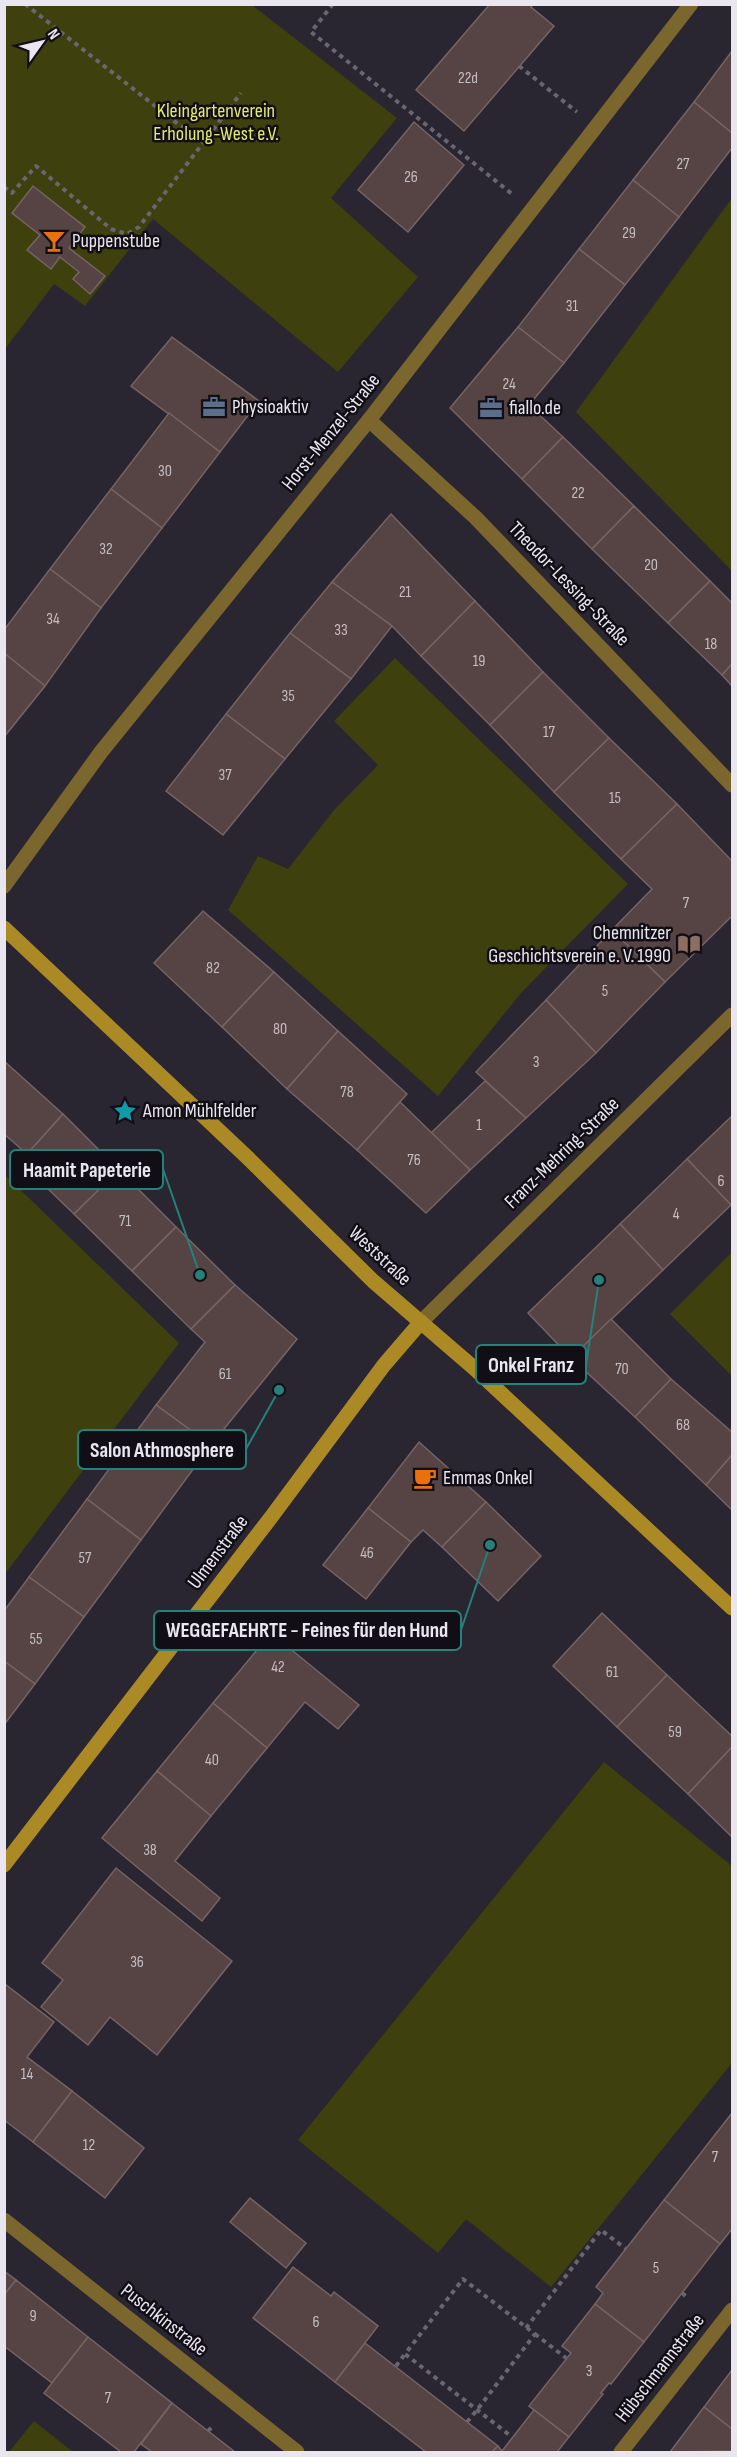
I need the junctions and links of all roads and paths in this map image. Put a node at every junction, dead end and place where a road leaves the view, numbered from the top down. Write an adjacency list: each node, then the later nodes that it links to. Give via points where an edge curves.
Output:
1 (25, 4): 7 (path)
2 (333, 4): 9 (path, via 311,32)
3 (691, 4): 6 (street, Horst-Menzel-Straße)
4 (519, 66): 6 (path)
5 (241, 93): 7 (path)
6 (596, 127): 9 (street, Horst-Menzel-Straße)
7 (201, 142): 8 (path, via 139,227 127,234 111,229 36,166 12,193)
8 (4, 187)
9 (532, 210): 10 (street, Horst-Menzel-Straße)
10 (369, 420): 11 (street, Theodor-Lessing-Straße, via 477,518); 12 (street, Horst-Menzel-Straße, via 101,752)
11 (732, 785)
12 (4, 886)
13 (4, 928): 15 (street, Weststraße)
14 (732, 1015): 15 (street, Franz-Mehring-Straße)
15 (421, 1322): 16 (street, Weststraße); 17 (street, Ulmenstraße, via 384,1365)
16 (732, 1608)
17 (4, 1865)
18 (4, 2220): 33 (street, Puschkinstraße)
19 (626, 2249): 23 (path, via 602,2230)
20 (682, 2293): 21 (path)
21 (688, 2298)
22 (732, 2310): 34 (street, Hübschmannstraße)
23 (526, 2328): 24 (path); 25 (path, via 463,2279)
24 (535, 2334): 26 (path); 28 (path)
25 (405, 2354): 27 (path); 28 (path)
26 (566, 2358)
27 (396, 2366)
28 (477, 2410): 29 (path); 32 (path)
29 (467, 2422)
30 (213, 2426): 31 (path)
31 (208, 2431)
32 (513, 2437)
33 (297, 2452)
34 (621, 2452)

